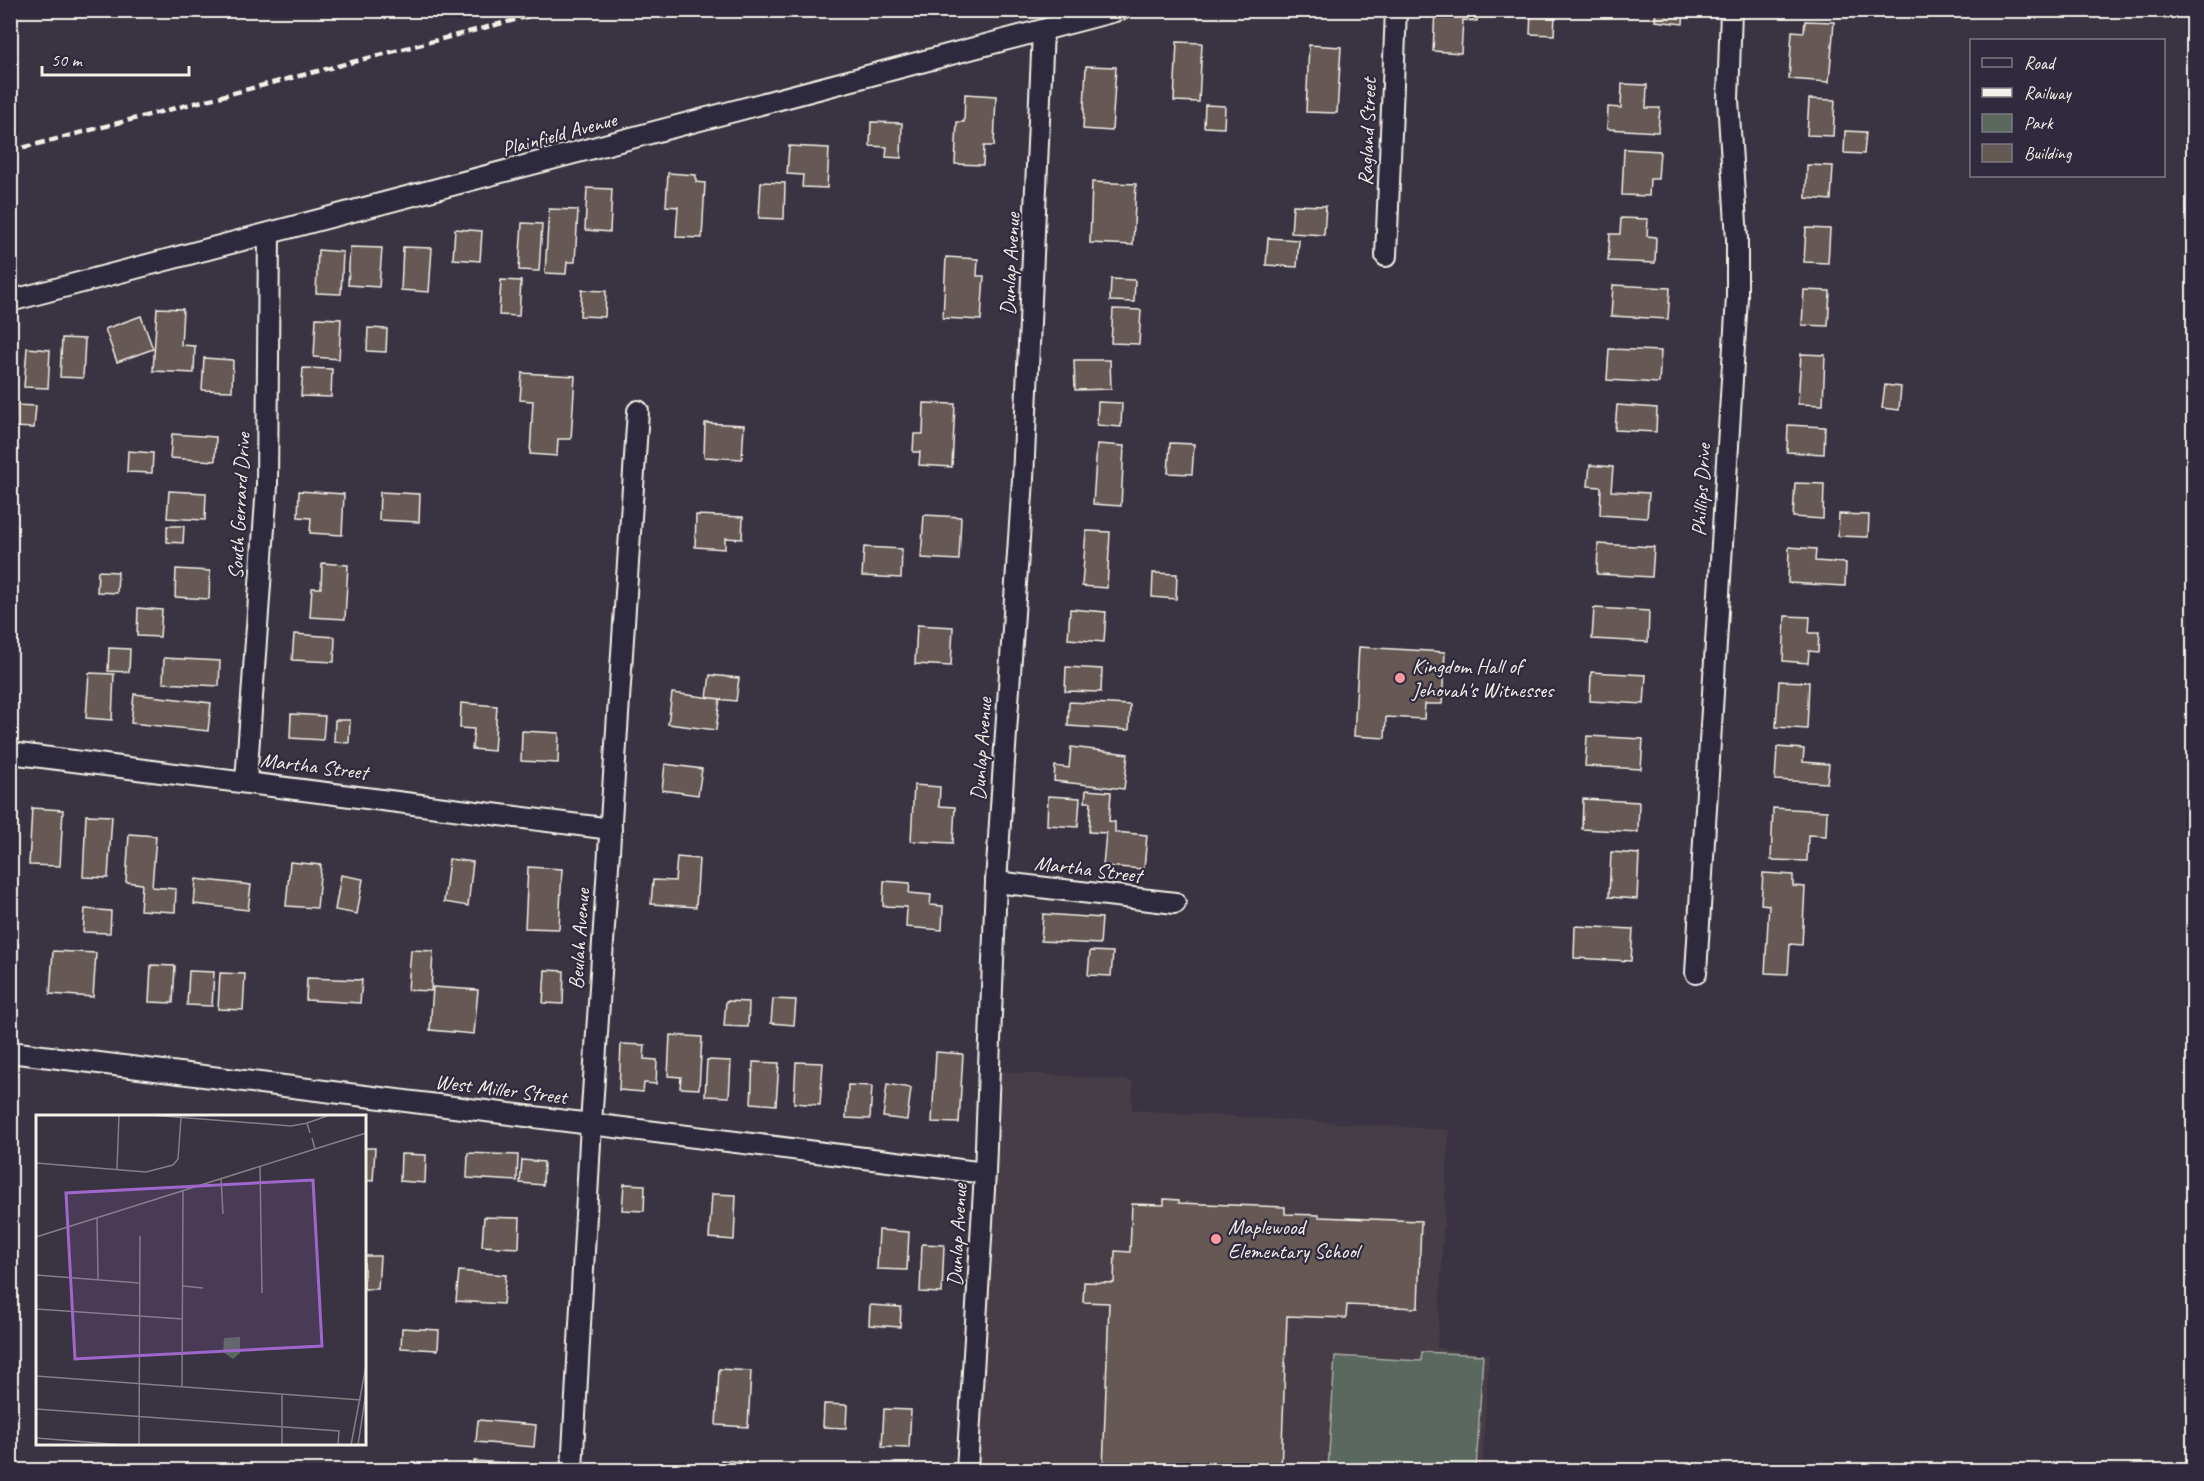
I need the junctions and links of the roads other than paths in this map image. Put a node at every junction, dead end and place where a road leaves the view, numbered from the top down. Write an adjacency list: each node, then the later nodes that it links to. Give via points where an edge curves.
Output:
1 (1119, 10): 4 (street, Plainfield Avenue)
2 (1396, 10): 6 (street, Ragland Street)
3 (1731, 10): 14 (street, Phillips Drive, via 1728,100 1737,297)
4 (1043, 31): 5 (street, Plainfield Avenue); 12 (street, Dunlap Avenue, via 1023,479)
5 (269, 234): 7 (street, Plainfield Avenue); 10 (street, South Gerrard Drive, via 267,486)
6 (1386, 256)
7 (10, 301)
8 (638, 411): 11 (street, Beulah Avenue)
9 (10, 753): 10 (street, Martha Street)
10 (246, 781): 11 (street, Martha Street)
11 (611, 829): 16 (street, Beulah Avenue)
12 (996, 882): 13 (street, Martha Street); 17 (street, Dunlap Avenue)
13 (1175, 903)
14 (1696, 973)
15 (10, 1052): 16 (street, West Miller Street)
16 (591, 1124): 17 (street, West Miller Street); 18 (street, Beulah Avenue)
17 (985, 1173): 19 (street, Dunlap Avenue)
18 (572, 1470)
19 (967, 1470)

